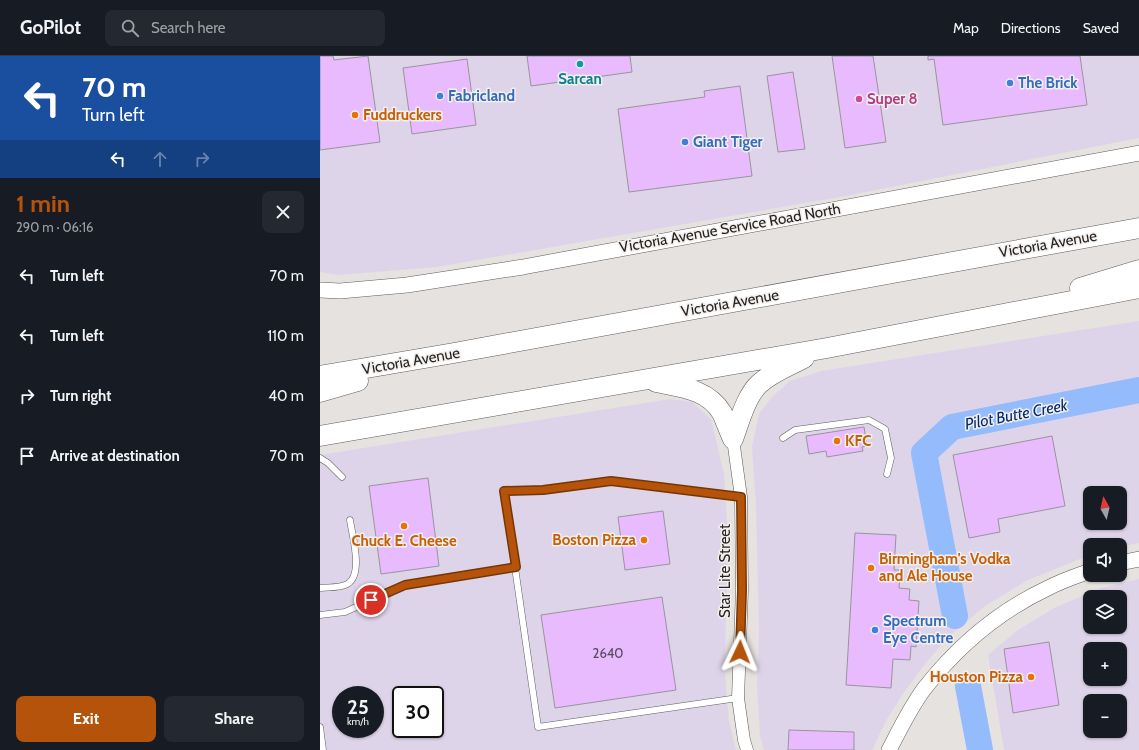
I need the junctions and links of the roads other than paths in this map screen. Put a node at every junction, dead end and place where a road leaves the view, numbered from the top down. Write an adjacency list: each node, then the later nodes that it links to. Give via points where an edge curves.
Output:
1 (1139, 154): 5 (street, Victoria Avenue Service Road North, via 488,273 407,285 340,291)
2 (1139, 228): 8 (highway, Victoria Avenue)
3 (1139, 270): 6 (highway)
4 (1139, 288): 6 (highway)
5 (320, 290)
6 (993, 316): 7 (highway)
7 (827, 348): 10 (highway); 14 (highway, via 773,374 758,385 748,400)
8 (454, 353): 9 (highway, Victoria Avenue); 11 (highway)
9 (320, 376)
10 (646, 380): 12 (highway); 14 (highway, via 692,389 710,398 722,413)
11 (320, 392)
12 (320, 436)
13 (783, 438): 16 (lane, via 795,430 869,420 885,429 891,458)
14 (733, 439): 18 (street, Star Lite Street)
15 (320, 458): 17 (lane)
16 (887, 474)
17 (342, 477)
18 (741, 497): 22 (lane, via 611,481 543,490 504,491); 26 (street, Star Lite Street, via 742,590)
19 (350, 520): 24 (lane, via 357,565 355,574 345,585)
20 (1139, 559): 21 (street)
21 (1127, 562)
22 (516, 567): 25 (lane, via 405,585 345,612); 26 (lane, via 538,727)
23 (1083, 574): 30 (street, via 1047,588 1018,604 963,646 924,690)
24 (320, 588)
25 (320, 615)
26 (738, 698): 29 (street, Star Lite Street)
27 (320, 727): 28 (lane)
28 (324, 750)
29 (747, 750)
30 (889, 750)

